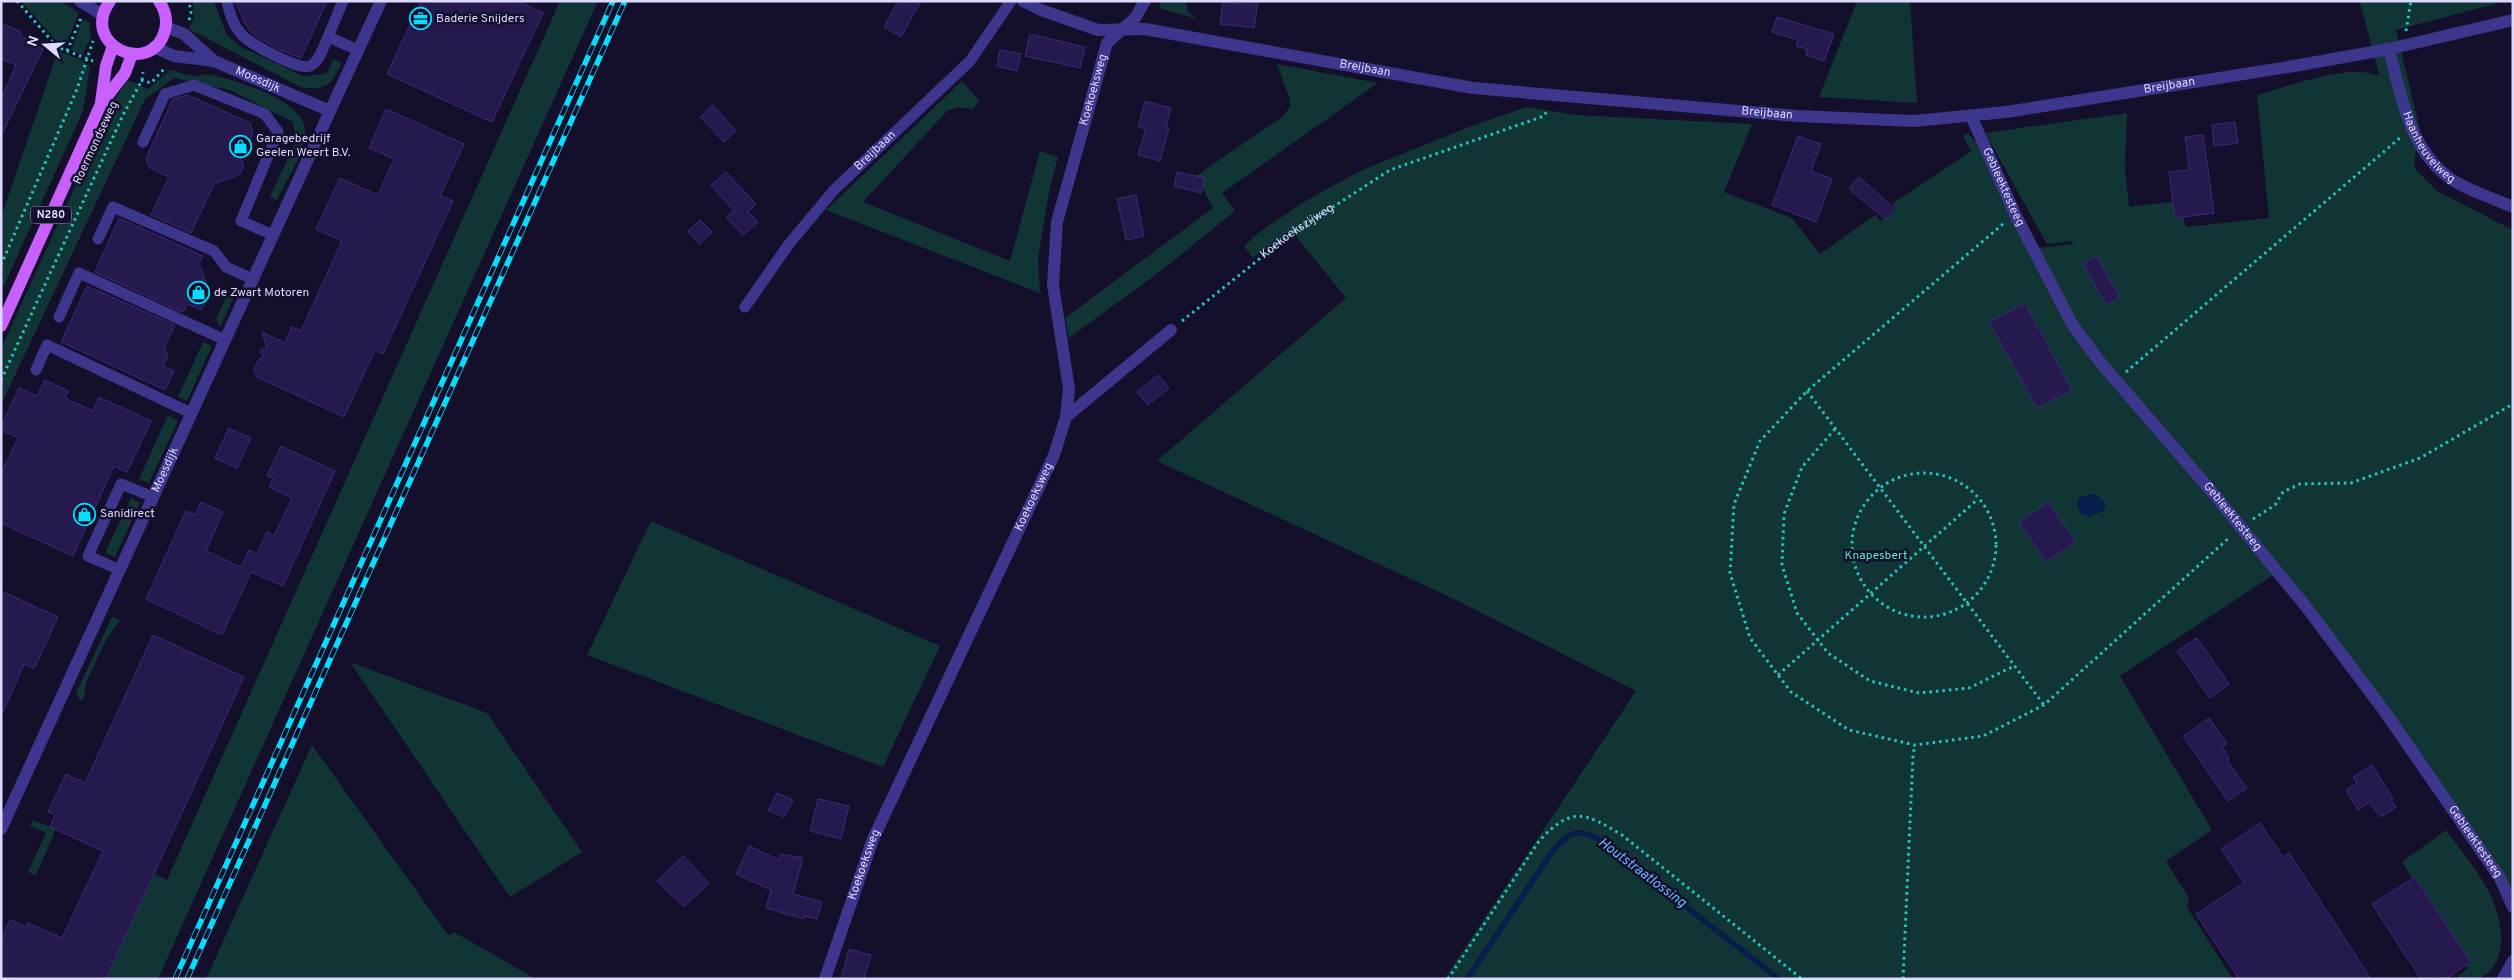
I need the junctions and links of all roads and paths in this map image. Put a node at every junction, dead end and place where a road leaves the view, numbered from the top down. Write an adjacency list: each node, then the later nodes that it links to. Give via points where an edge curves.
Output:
1 (17, 1): 22 (path, via 58,47)
2 (110, 1): 12 (main road)
3 (159, 1): 14 (main road, via 166,14)
4 (227, 1): 17 (lane, via 241,34 260,48 303,68 317,60)
5 (343, 1): 17 (lane)
6 (381, 1): 20 (street, Moesdijk)
7 (1011, 1): 38 (lane, Breijbaan, via 970,60 834,190 789,244)
8 (1024, 1): 15 (street, Breijbaan, via 1040,10 1098,30)
9 (1145, 1): 15 (street, Koekoeksweg, via 1135,18)
10 (2411, 1): 19 (path)
11 (84, 4): 12 (street); 22 (path)
12 (103, 16): 16 (main road)
13 (2513, 20): 19 (street, Breijbaan)
14 (166, 27): 23 (main road, N280, via 164,35); 25 (street, Moesdijk, via 184,34)
15 (1120, 30): 26 (street, Breijbaan, via 1145,29 1473,88); 49 (street, Koekoeksweg, via 1107,43 1057,222 1054,285 1069,389)
16 (104, 34): 18 (main road); 24 (path, via 91,42)
17 (328, 36): 20 (lane)
18 (113, 46): 23 (main road); 27 (main road, Roermondseweg / N280, via 106,66)
19 (2403, 46): 21 (street, Breijbaan)
20 (358, 50): 28 (street, Moesdijk)
21 (2389, 50): 29 (street, Breijbaan); 30 (street, Haanheuvelweg)
22 (67, 51): 24 (path)
23 (144, 51): 25 (street, Moesdijk); 27 (main road, Roermondseweg / N280); 44 (path, Roermondseweg, via 142,80)
24 (87, 58): 36 (path)
25 (214, 61): 28 (street, Moesdijk)
26 (1556, 96): 29 (street, Breijbaan, via 1826,117 1914,121); 41 (path, Koekoekszijweg, via 1544,116 1390,170 1288,236)
27 (101, 104): 40 (main road, Roermondseweg / N280)
28 (330, 110): 34 (street, Moesdijk)
29 (1971, 116): 33 (street, Gebleektesteeg)
30 (2411, 129): 32 (street, Haanheuvelweg, via 2426,155 2448,177); 45 (path)
31 (143, 142): 34 (lane, via 165,94 194,85 264,114 278,132 241,222)
32 (2513, 207)
33 (2015, 214): 45 (street, Gebleektesteeg, via 2072,324); 46 (path)
34 (273, 235): 37 (street, Moesdijk)
35 (98, 238): 37 (lane, via 112,207 214,251 226,267)
36 (1, 265)
37 (252, 279): 42 (street, Moesdijk)
38 (745, 307)
39 (59, 317): 42 (lane, via 79,273)
40 (1, 326)
41 (1172, 330): 49 (street)
42 (225, 340): 48 (street, Moesdijk)
43 (36, 370): 48 (lane, via 47,345)
44 (1, 380)
45 (2116, 381): 54 (street, Gebleektesteeg)
46 (1806, 391): 50 (path); 61 (path, via 1760,441 1734,504 1730,572 1750,638)
47 (2513, 404): 54 (path, via 2420,458 2350,482 2300,484 2283,492 2275,505)
48 (191, 413): 52 (street, Moesdijk)
49 (1066, 417): 67 (street, Koekoeksweg, via 1054,455 873,839)
50 (1835, 429): 51 (path); 59 (path, via 1802,467 1784,514 1782,565 1797,613)
51 (1880, 488): 53 (path, via 1903,476 1928,473 1952,479); 55 (path); 57 (path, via 1865,504 1855,524 1852,546 1856,568)
52 (153, 498): 56 (street, Moesdijk); 56 (lane, via 121,484 88,556)
53 (1978, 499): 55 (path); 58 (path, via 1988,513 1996,536 1994,562 1984,585)
54 (2241, 527): 62 (path); 65 (street, Gebleektesteeg, via 2385,712 2500,878)
55 (1924, 547): 57 (path); 58 (path)
56 (120, 570): 64 (street, Moesdijk)
57 (1871, 593): 58 (path, via 1883,604 1903,614 1925,618 1947,614); 59 (path)
58 (1967, 603): 60 (path)
59 (1818, 640): 60 (path, via 1828,653 1870,681 1919,693 1969,688); 61 (path)
60 (2014, 666): 62 (path)
61 (1778, 675): 63 (path, via 1791,692 1849,730)
62 (2044, 705): 63 (path, via 1983,736)
63 (1916, 745): 70 (path)
64 (1, 829)
65 (2513, 907)
66 (2513, 961): 71 (street)
67 (825, 979)
68 (1448, 979): 69 (path, via 1539,841 1558,821 1580,815 1622,835)
69 (1802, 979)
70 (1904, 979)
71 (2503, 979)

